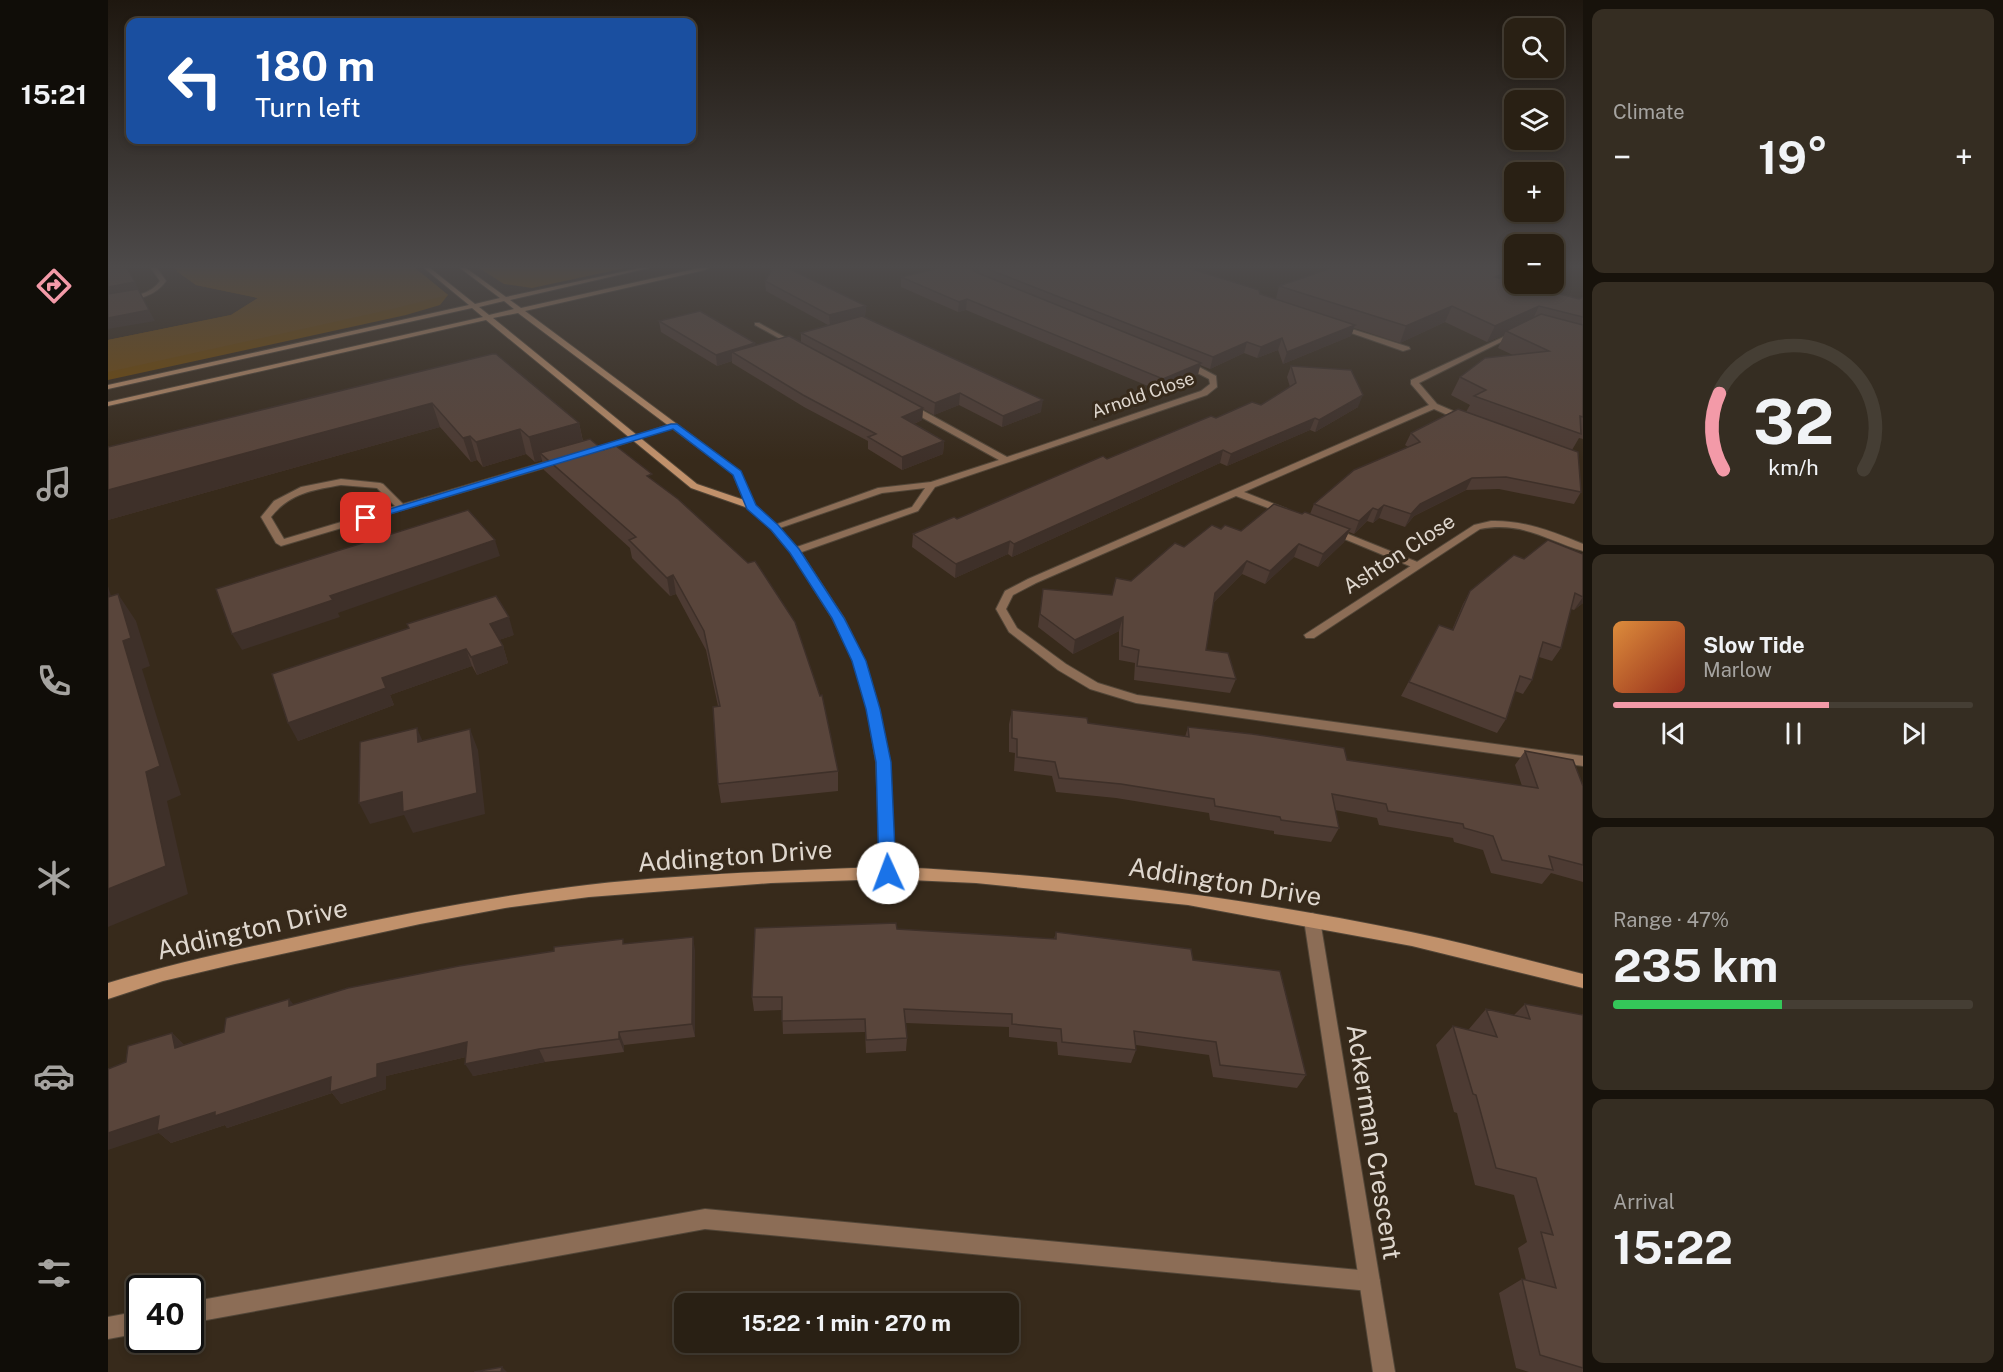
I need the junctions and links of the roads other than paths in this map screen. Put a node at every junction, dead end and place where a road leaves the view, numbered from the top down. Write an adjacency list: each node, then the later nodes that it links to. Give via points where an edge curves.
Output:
1 (358, 332): 11 (street)
2 (420, 332): 13 (street)
3 (508, 332): 17 (street)
4 (549, 332): 16 (street)
5 (772, 332): 9 (street)
6 (1355, 332): 8 (street)
7 (1520, 332): 14 (street, via 1414,382)
8 (1406, 349)
9 (808, 352)
10 (1178, 360): 20 (street, Arnold Close, via 1214,378 1214,385 1204,393)
11 (108, 387)
12 (901, 403): 20 (street)
13 (108, 404)
14 (1434, 406): 15 (street); 22 (street)
15 (1476, 424)
16 (674, 426): 17 (street); 23 (street, via 737,473)
17 (636, 438): 18 (street); 23 (street, via 694,486)
18 (578, 455)
19 (567, 459): 24 (street)
20 (1004, 459): 21 (street, Arnold Close)
21 (932, 485): 26 (street, Arnold Close, via 881,490); 29 (street, via 915,509)
22 (1238, 493): 25 (street); 32 (street, via 1032,581 1009,593 1001,609 1013,630 1062,667 1094,686 1136,699)
23 (751, 506): 26 (street)
24 (401, 507): 24 (street, via 281,543 266,517 277,503 304,489 341,482 380,486)
25 (1291, 514)
26 (774, 527): 29 (street)
27 (1322, 527): 30 (street)
28 (1583, 548): 30 (street, Ashton Close, via 1516,524 1488,524 1469,531)
29 (795, 551): 33 (street, via 838,618 859,661 873,709 884,762)
30 (1416, 565): 31 (street, Ashton Close)
31 (1310, 635)
32 (1583, 761)
33 (888, 873): 34 (street, Addington Drive, via 976,877 1188,899); 36 (street, Addington Drive, via 612,889 505,902 420,916 235,957)
34 (1312, 920): 35 (street, Addington Drive, via 1412,939); 37 (street, Ackerman Crescent)
35 (1583, 981)
36 (108, 991)
37 (1370, 1281): 38 (street, via 705,1219); 41 (street, Ackerman Crescent)
38 (204, 1310)
39 (126, 1325): 40 (street)
40 (108, 1328)
41 (1384, 1372)

